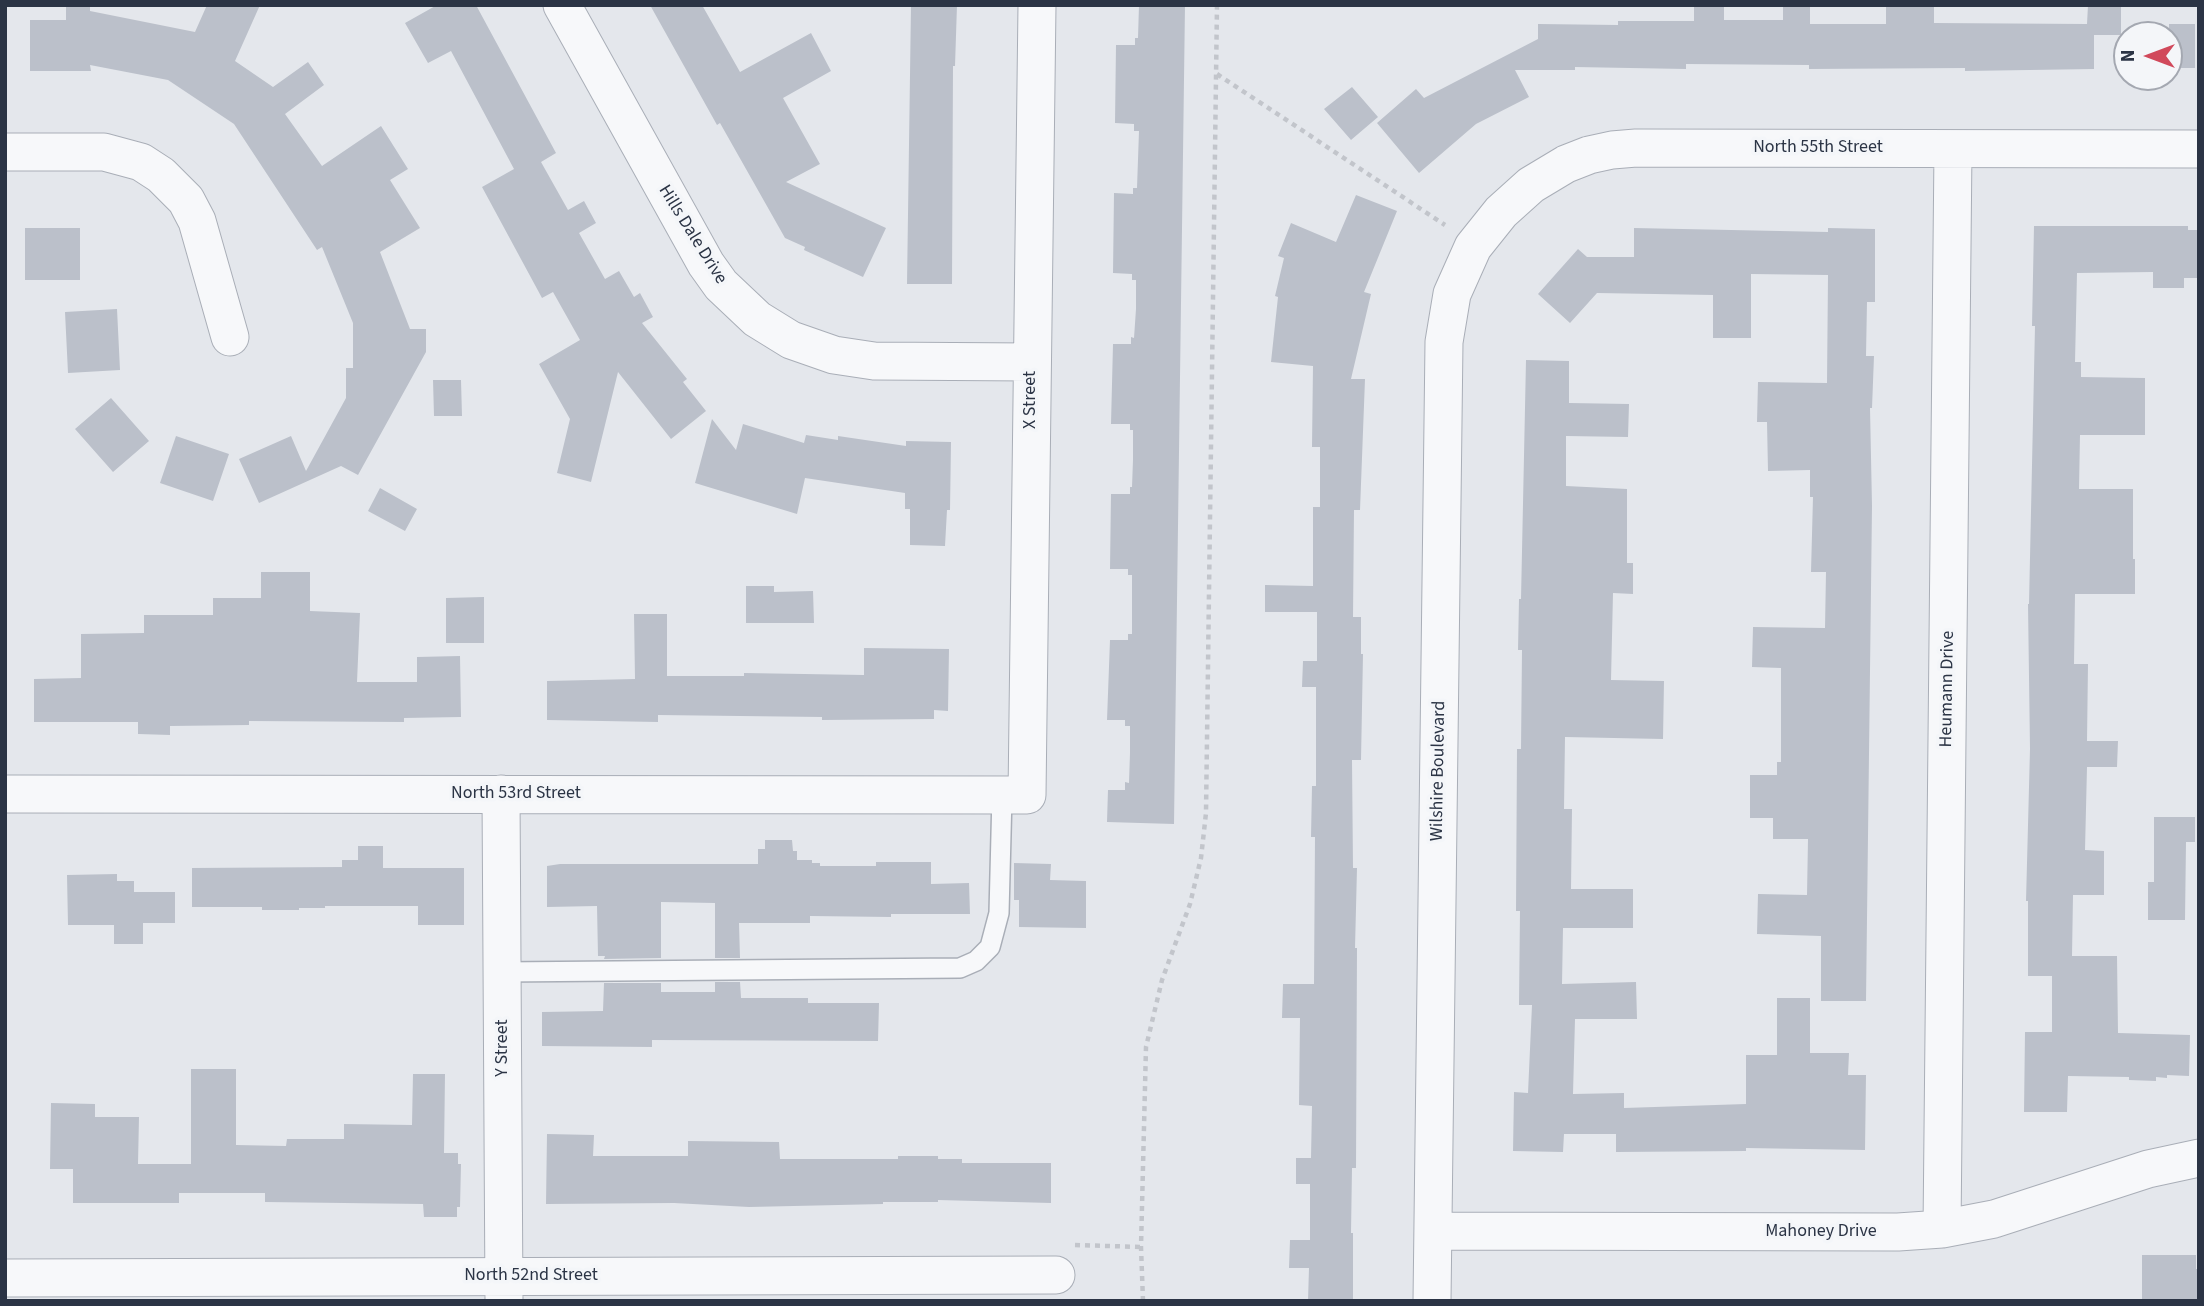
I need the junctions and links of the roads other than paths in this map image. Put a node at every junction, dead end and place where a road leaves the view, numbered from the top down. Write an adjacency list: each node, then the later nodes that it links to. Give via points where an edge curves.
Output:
1 (562, 5): 8 (street, Hills Dale Drive, via 706,264 757,319 791,340 834,355 874,361)
2 (1037, 5): 8 (street, X Street)
3 (1953, 149): 4 (street, North 55th Street); 6 (street, North 55th Street, via 1636,148 1600,153 1566,164 1531,186 1501,212); 14 (street, Heumann Drive)
4 (2199, 149)
5 (5, 152): 7 (street, via 104,152 141,162 161,175 186,200 197,221)
6 (1473, 247): 15 (street, Wilshire Boulevard, via 1452,294 1444,342)
7 (230, 338)
8 (1031, 362): 11 (street, X Street)
9 (5, 794): 10 (street, North 53rd Street)
10 (501, 794): 11 (street, North 53rd Street); 12 (street, Y Street)
11 (1014, 795): 12 (lane, via 999,913 990,947 960,968)
12 (502, 972): 18 (street, Y Street)
13 (2199, 1158): 14 (street, Mahoney Drive, via 2148,1169 1994,1219)
14 (1942, 1229): 15 (street, Mahoney Drive)
15 (1433, 1231): 19 (street, Wilshire Boulevard)
16 (1062, 1260): 18 (street, North 52nd Street)
17 (5, 1278): 18 (street, North 52nd Street)
18 (504, 1289)
19 (1433, 1301)

